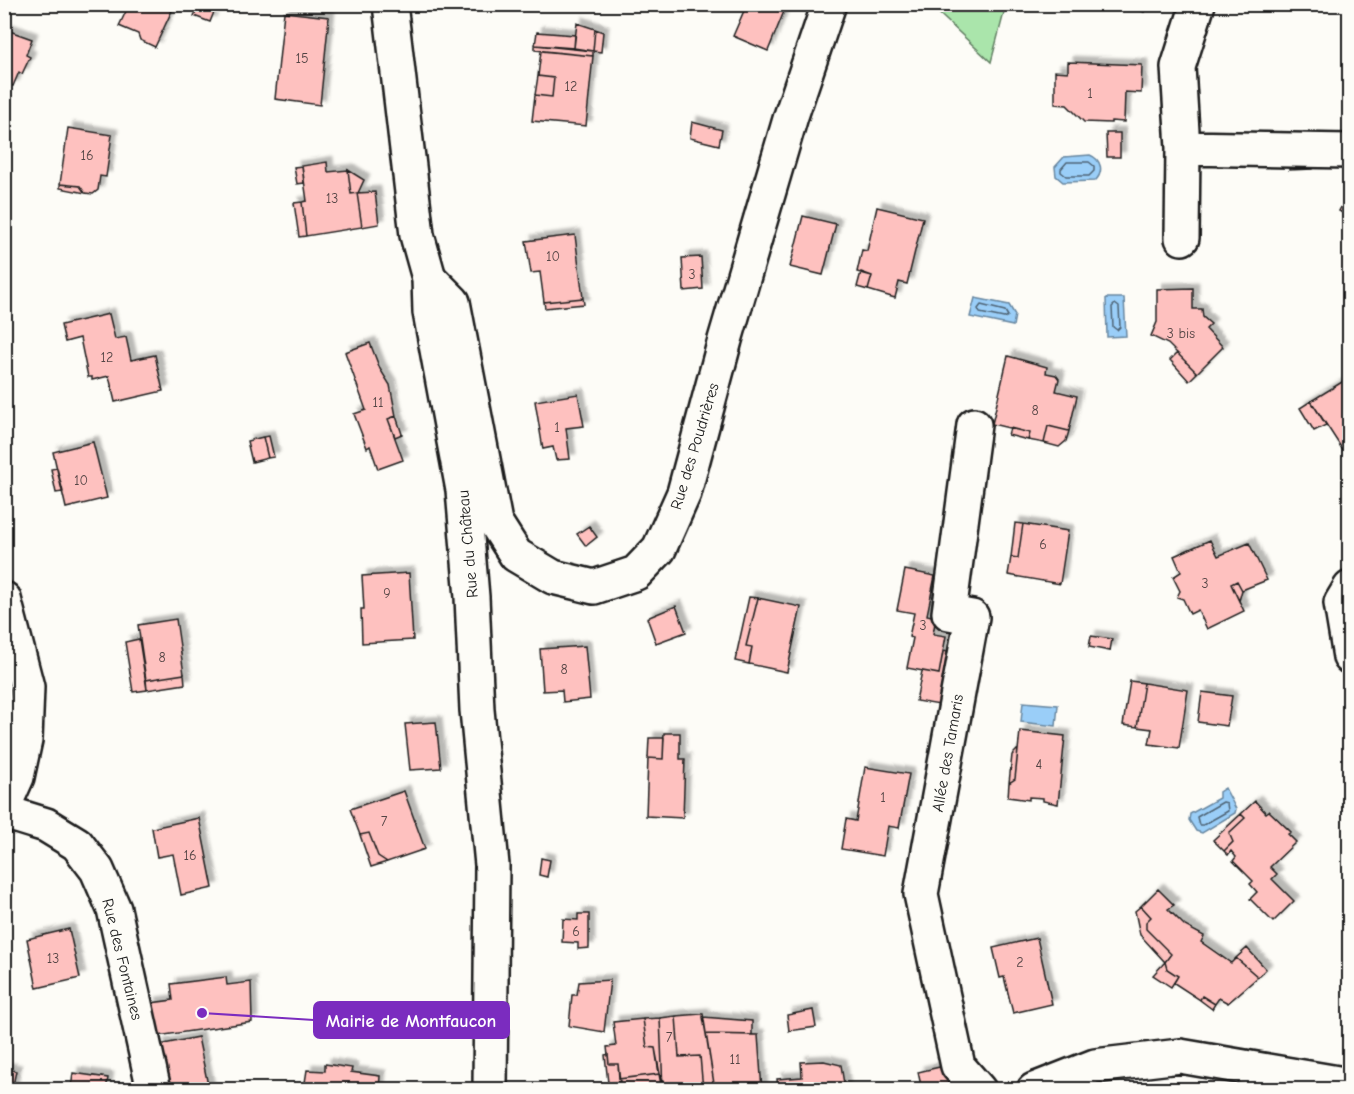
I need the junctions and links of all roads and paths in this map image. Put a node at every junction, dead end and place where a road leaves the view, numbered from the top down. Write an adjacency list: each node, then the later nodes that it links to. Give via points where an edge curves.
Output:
1 (390, 4): 7 (street, Rue du Château, via 417,235)
2 (829, 4): 7 (street, Rue des Poudrières, via 728,328 684,493 659,549 636,573 594,587 553,577 516,555 495,522 453,302)
3 (1198, 4): 4 (street, via 1178,67)
4 (1183, 148): 5 (street); 6 (street)
5 (1350, 151)
6 (1182, 238)
7 (429, 278): 16 (street, Rue du Château, via 430,312 463,490 472,597 477,710 492,866)
8 (974, 425): 17 (street, Allée des Tamaris, via 949,613 972,617 921,894 958,1066)
9 (1350, 588): 11 (street, via 1341,603)
10 (4, 599): 12 (street, via 27,687 26,740 17,777)
11 (1350, 657)
12 (4, 806)
13 (4, 812): 15 (street, Rue des Fontaines, via 46,825 77,844 97,870 114,909)
14 (1350, 1085): 18 (street, via 1180,1056 1095,1066)
15 (154, 1089)
16 (490, 1089)
17 (979, 1089)
18 (1034, 1089)

